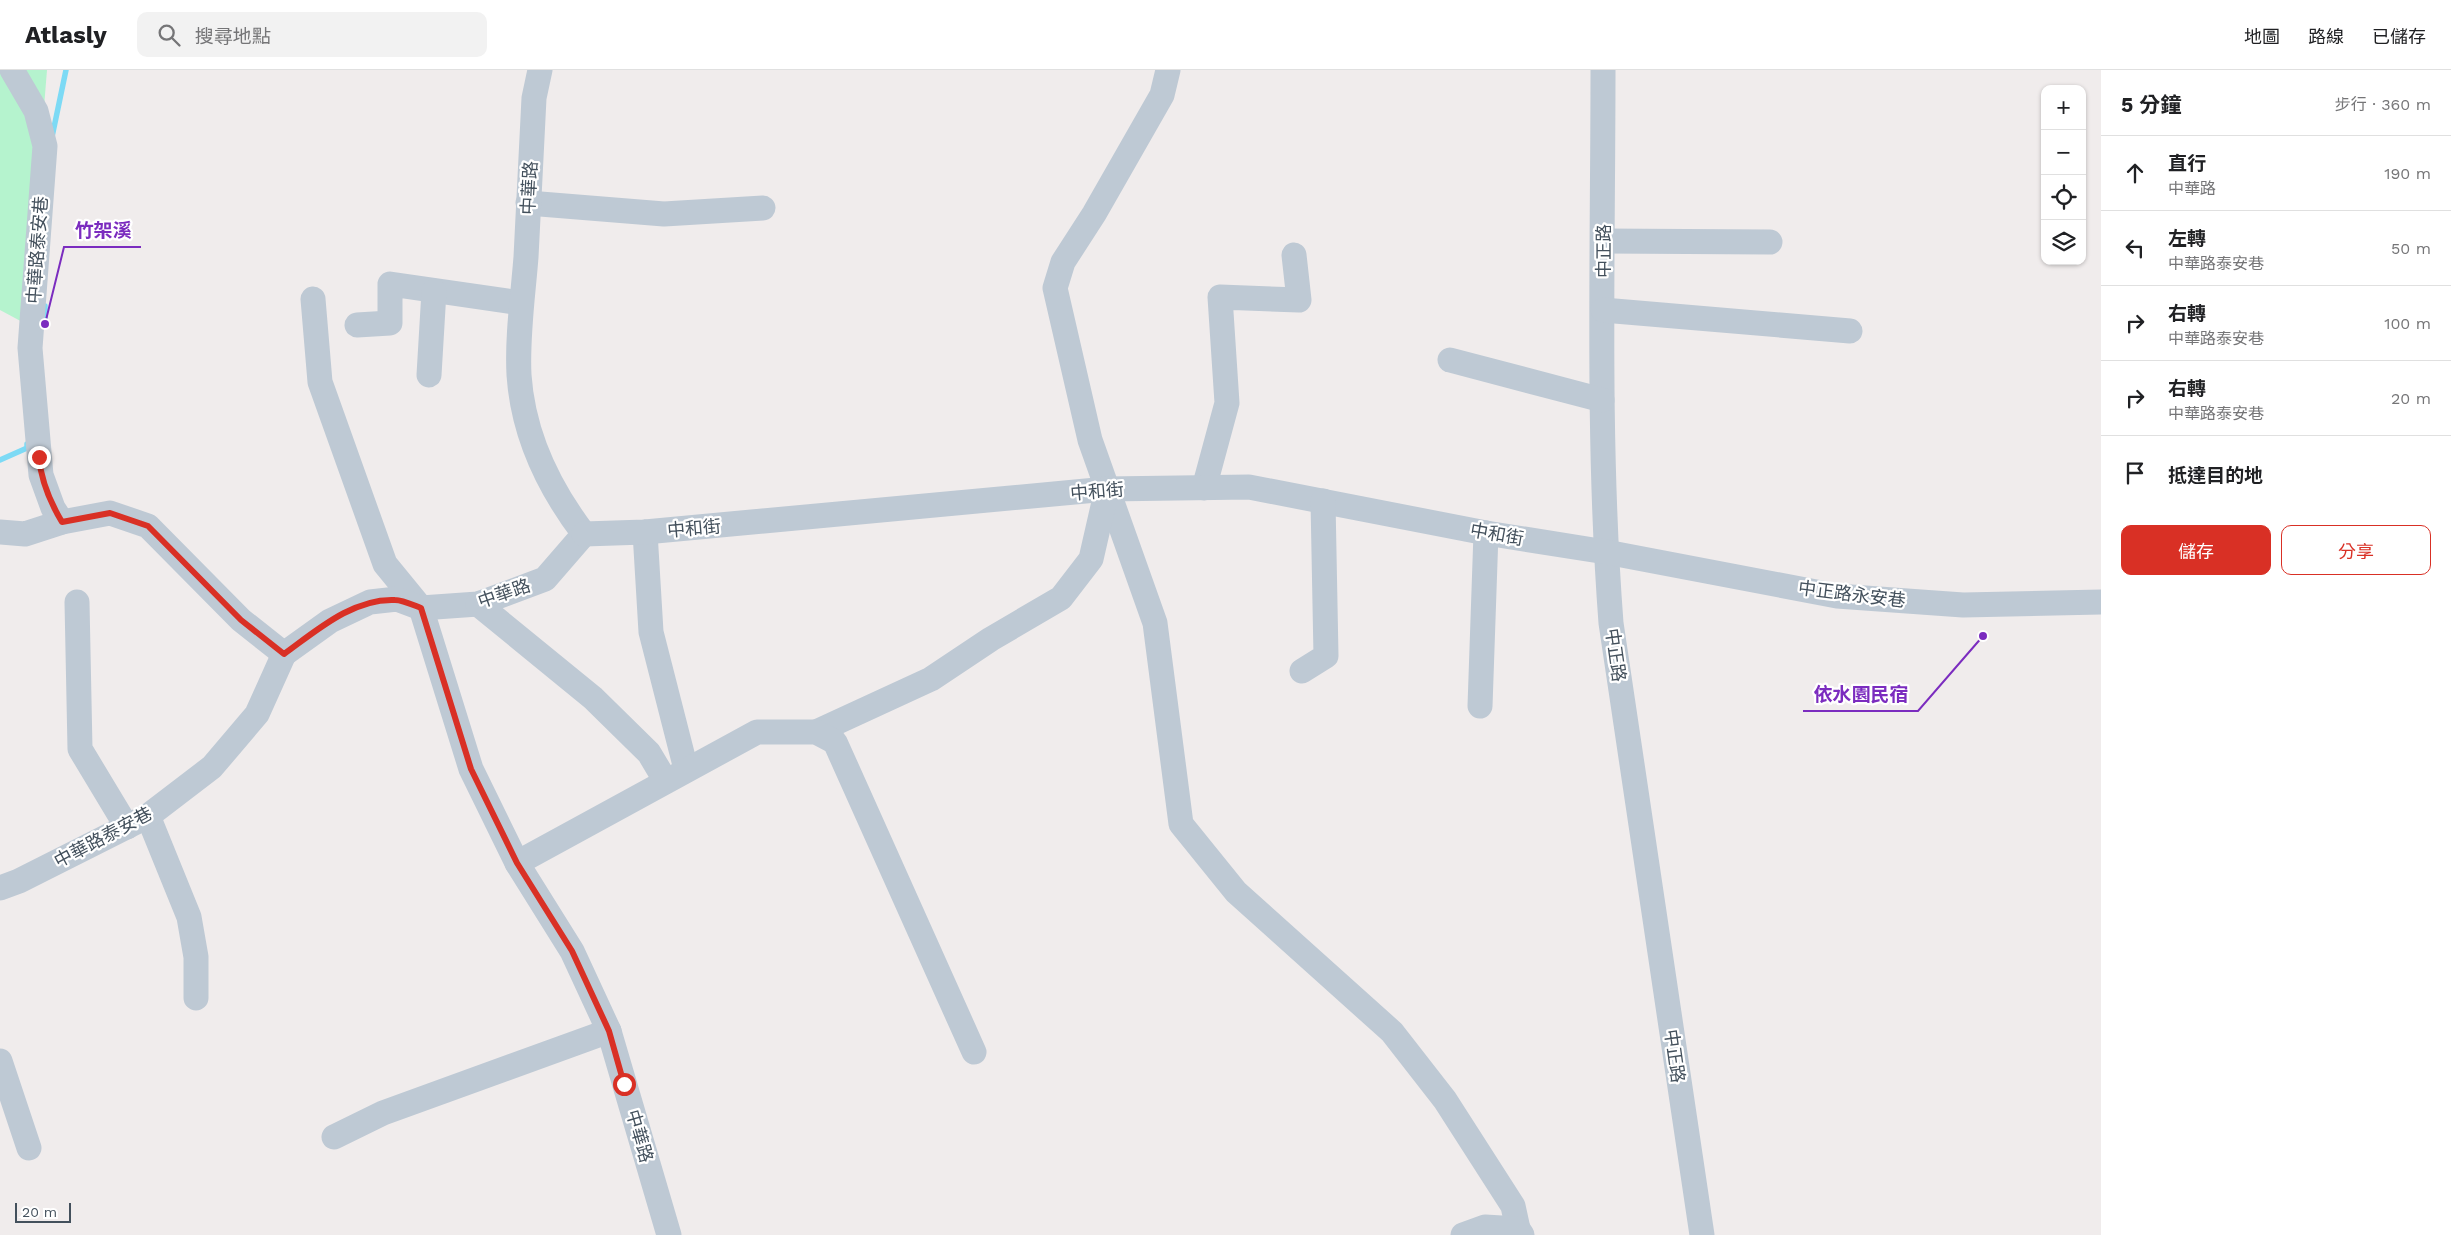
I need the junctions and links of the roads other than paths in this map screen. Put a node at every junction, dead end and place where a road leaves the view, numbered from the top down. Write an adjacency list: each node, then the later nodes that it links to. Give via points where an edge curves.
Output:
1 (12, 70): 22 (street, 中華路泰安巷, via 36,111 45,146 31,328 41,475 53,508)
2 (540, 70): 5 (street, 中華路, via 534,98)
3 (1168, 70): 20 (street, via 1162,95 1094,214 1062,262 1056,278 1055,288 1090,440)
4 (1603, 70): 7 (street, 中正路)
5 (528, 203): 6 (street, via 664,214); 12 (street, 中華路)
6 (764, 208)
7 (1603, 241): 8 (street); 13 (street, 中正路)
8 (1770, 242)
9 (1294, 256): 19 (street, via 1299,300 1220,297 1227,403)
10 (434, 291): 12 (street); 14 (street, via 390,284 390,323); 17 (street)
11 (313, 299): 31 (street, via 320,382 342,448 385,564)
12 (521, 303): 26 (street, 中華路, via 519,374 535,450 562,505)
13 (1602, 310): 15 (street); 18 (street, 中正路)
14 (357, 325)
15 (1850, 331)
16 (1450, 360): 18 (street)
17 (429, 375)
18 (1602, 400): 27 (street, 中正路)
19 (1204, 488): 20 (street, 中和街); 21 (street, 中和街, via 1249,487)
20 (1107, 489): 24 (street, 中和街); 35 (street, via 1091,559 1061,598 931,679); 46 (street, via 1155,623 1182,824 1236,892 1392,1032 1445,1100 1513,1206)
21 (1323, 501): 25 (street, 中和街); 33 (street, via 1326,656)
22 (62, 522): 23 (street, via 25,534); 32 (street, via 110,513 148,526 241,620)
23 (0, 532)
24 (645, 532): 26 (street, 中和街); 36 (street, via 651,632)
25 (1486, 533): 27 (street, 中和街); 34 (street)
26 (584, 534): 30 (street, 中華路, via 545,579)
27 (1606, 552): 29 (street, 中正路永安巷, via 1837,596 1963,604); 49 (street, 中正路, via 1611,623)
28 (77, 602): 37 (street, via 80,749)
29 (2101, 602)
30 (478, 604): 31 (street, 中華路); 36 (street, via 593,698)
31 (421, 608): 32 (street, via 396,599 370,602 330,621); 38 (street, 中華路, via 471,769)
32 (284, 654): 37 (street, 中華路泰安巷, via 257,714 212,767)
33 (1302, 671)
34 (1480, 706)
35 (816, 732): 36 (street, via 756,732); 42 (street, via 835,742)
36 (676, 775): 38 (street)
37 (137, 822): 39 (street, 中華路泰安巷); 40 (street, via 189,917 196,957)
38 (517, 863): 41 (street, 中華路, via 572,951)
39 (0, 888)
40 (196, 998)
41 (609, 1031): 44 (street, via 382,1113); 47 (street, 中華路)
42 (974, 1052)
43 (0, 1060): 45 (street)
44 (334, 1137)
45 (29, 1148)
46 (1520, 1232): 48 (street, via 1485,1228)
47 (669, 1235)
48 (1463, 1235)
49 (1702, 1235)

